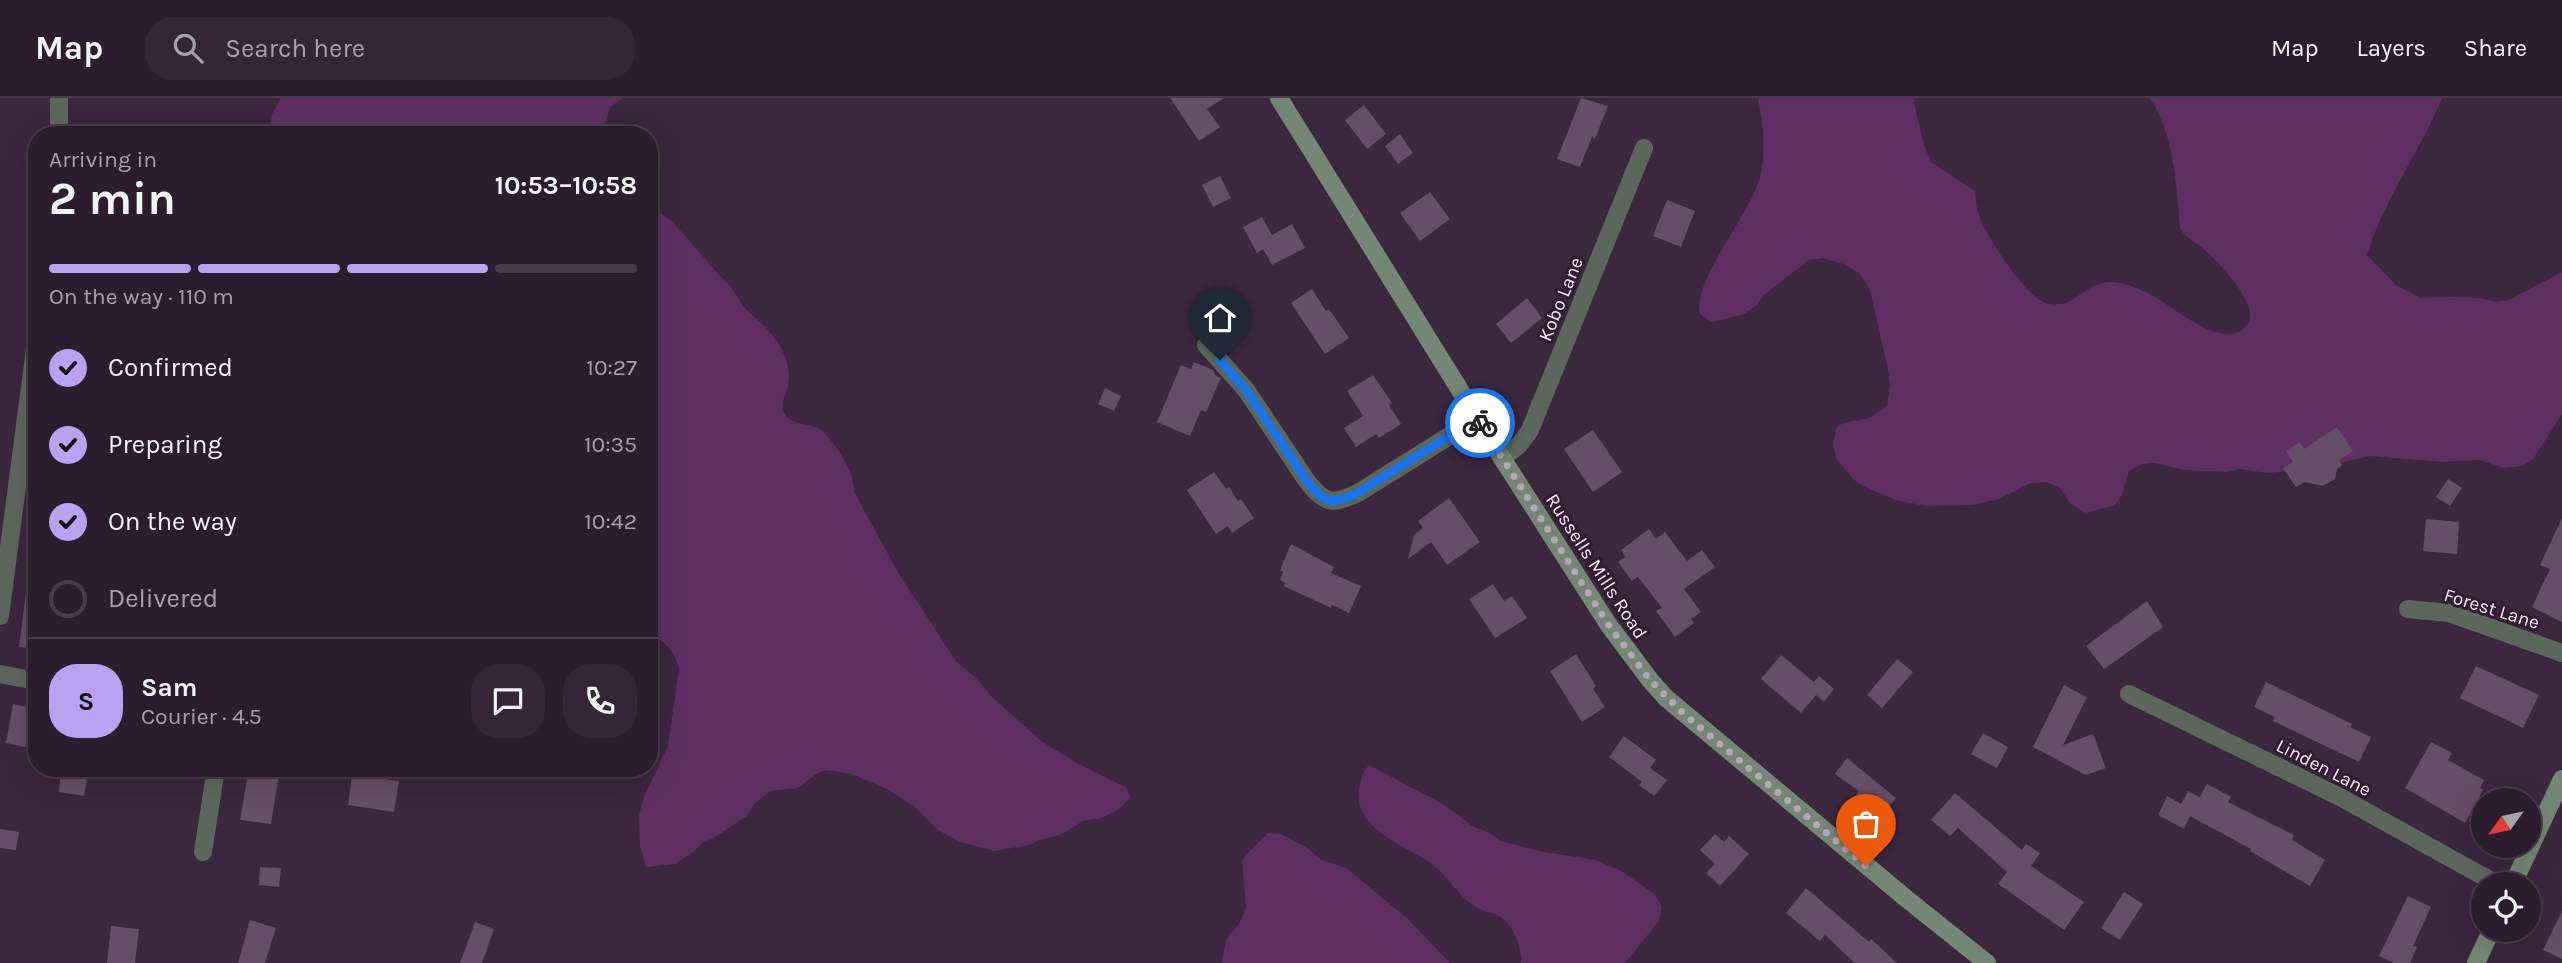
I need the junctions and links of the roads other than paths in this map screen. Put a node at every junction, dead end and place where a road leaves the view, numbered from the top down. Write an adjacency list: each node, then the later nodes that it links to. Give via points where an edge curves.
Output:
1 (59, 98): 3 (street)
2 (1279, 98): 7 (main road, Russells Mills Road)
3 (59, 126)
4 (1644, 148): 8 (street, Kobo Lane, via 1530,429)
5 (1206, 345): 7 (street, via 1247,391 1309,484 1329,502 1358,493)
6 (28, 403): 10 (street)
7 (1478, 418): 8 (main road, Russells Mills Road)
8 (1502, 458): 21 (main road, Russells Mills Road, via 1608,624 1667,698)
9 (2408, 609): 11 (street, Forest Lane, via 2449,613)
10 (0, 616)
11 (2562, 653)
12 (0, 674): 13 (street)
13 (28, 679)
14 (2129, 694): 18 (street, Linden Lane, via 2340,797)
15 (215, 777): 17 (street)
16 (2560, 788): 19 (main road)
17 (203, 852)
18 (2475, 872)
19 (2519, 872)
20 (2486, 942): 22 (main road)
21 (1987, 963)
22 (2476, 963)

